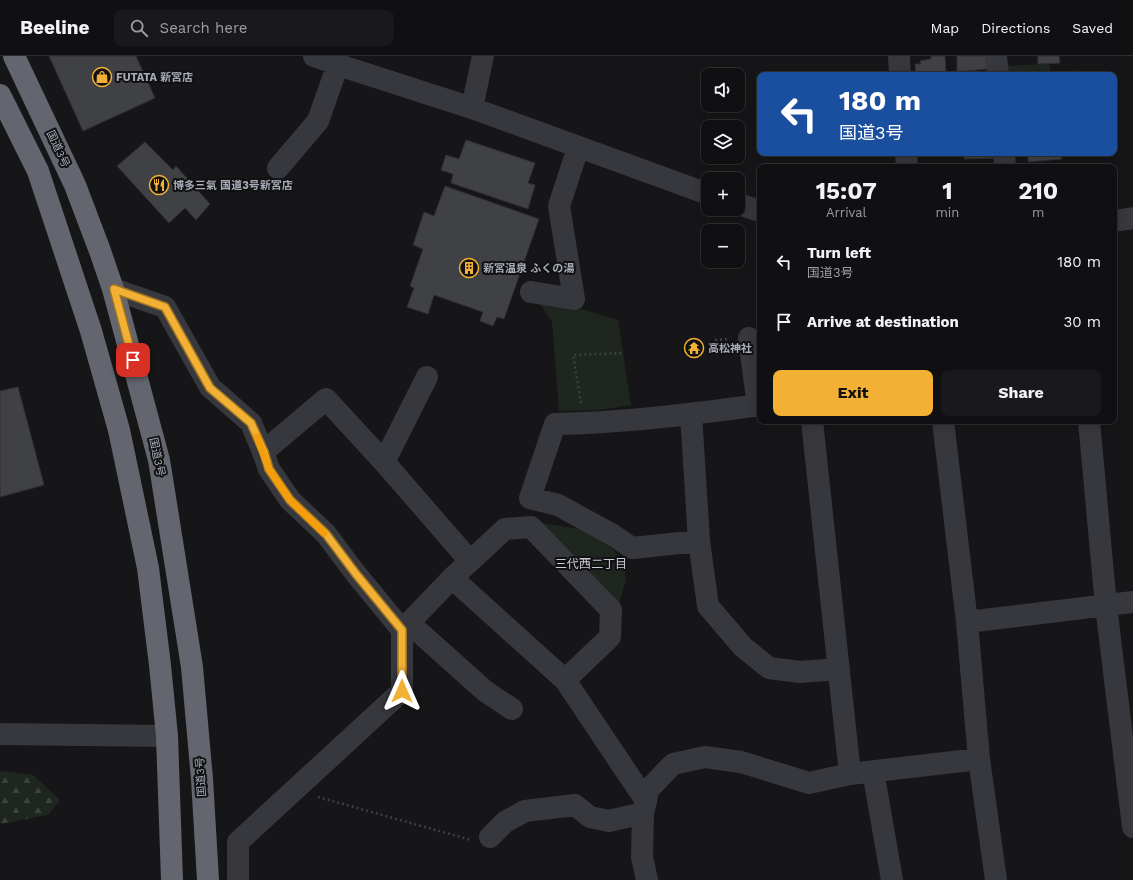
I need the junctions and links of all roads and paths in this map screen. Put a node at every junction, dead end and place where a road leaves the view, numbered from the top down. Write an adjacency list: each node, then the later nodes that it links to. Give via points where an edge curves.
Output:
1 (14, 56): 18 (highway, 国道3号, via 75,185)
2 (314, 56): 6 (street)
3 (483, 56): 10 (street)
4 (899, 56): 7 (street)
5 (996, 56): 8 (street)
6 (338, 64): 10 (street); 12 (street, via 318,121)
7 (900, 72)
8 (998, 72)
9 (0, 95): 44 (highway, via 38,171 91,331 119,430 148,568)
10 (472, 108): 11 (street)
11 (578, 148): 13 (street); 19 (street, via 559,206 574,298)
12 (278, 168)
13 (701, 192)
14 (745, 206): 15 (street)
15 (757, 210)
16 (1133, 218): 17 (street)
17 (1117, 220)
18 (114, 289): 30 (street, via 165,307 210,388 251,423); 53 (highway, 国道3号, via 162,476 192,667)
19 (532, 292)
20 (749, 338): 24 (street)
21 (624, 353): 23 (path, via 573,355)
22 (427, 377): 31 (street)
23 (577, 383)
24 (757, 392)
25 (757, 406): 26 (street)
26 (691, 414): 32 (street); 32 (street, via 586,424 555,424 530,498 558,505 632,548)
27 (812, 424): 39 (street)
28 (943, 424): 37 (street)
29 (1089, 424): 36 (street)
30 (264, 452): 31 (street, via 326,399); 38 (street, via 269,469 290,500 326,534 356,574)
31 (384, 462): 33 (street)
32 (699, 541): 39 (street, via 708,606 743,647 769,668 800,672)
33 (470, 561): 34 (street); 40 (street, via 505,529 531,527 611,610 610,637)
34 (452, 578): 38 (street); 40 (street)
35 (1133, 602): 36 (street)
36 (1106, 606): 37 (street); 42 (street)
37 (967, 622): 45 (street)
38 (405, 626): 41 (street, via 485,691); 48 (street, via 402,691)
39 (838, 670): 47 (street)
40 (565, 680): 49 (street)
41 (512, 709)
42 (1127, 733): 50 (street)
43 (0, 734): 44 (street)
44 (167, 736): 52 (highway)
45 (979, 759): 46 (street); 57 (street)
46 (873, 771): 47 (street); 56 (street)
47 (850, 774): 49 (street, via 808,783 741,762 705,757 673,764 648,790)
48 (294, 790): 51 (path, via 479,842); 54 (street, via 238,842)
49 (644, 807): 51 (street, via 609,821 590,818 575,805 525,811 505,822); 55 (street, via 642,857)
50 (1133, 827)
51 (490, 837)
52 (172, 880)
53 (208, 880)
54 (238, 880)
55 (647, 880)
56 (892, 880)
57 (996, 880)

